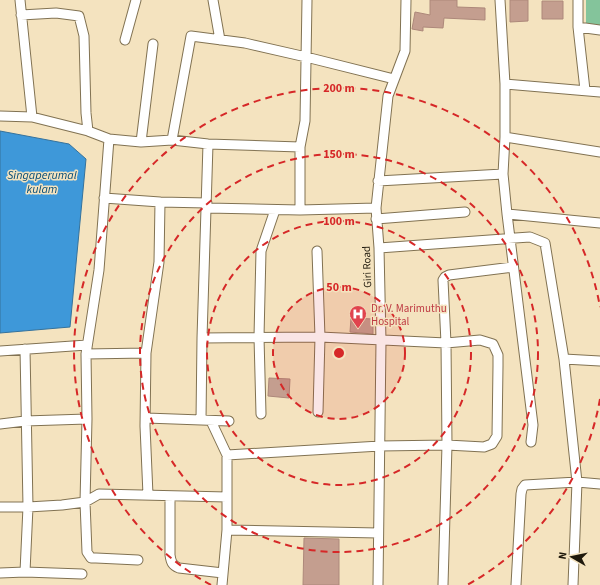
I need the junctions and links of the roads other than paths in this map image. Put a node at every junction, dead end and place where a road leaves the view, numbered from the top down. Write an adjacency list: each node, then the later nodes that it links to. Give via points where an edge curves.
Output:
1 (20, 0): 8 (street)
2 (136, 0): 11 (street)
3 (213, 0): 12 (street)
4 (307, 0): 14 (street)
5 (406, 0): 15 (street, Giri Road, via 405,51)
6 (500, 0): 16 (street)
7 (578, 0): 9 (street)
8 (21, 15): 20 (street); 21 (street, via 56,13 79,16 84,36)
9 (578, 27): 10 (street); 17 (street)
10 (600, 30)
11 (125, 40)
12 (220, 40): 14 (street); 24 (street, via 191,36)
13 (153, 44): 25 (street)
14 (306, 57): 15 (street); 27 (street, via 306,121)
15 (394, 80): 30 (street, Giri Road, via 388,96)
16 (505, 84): 17 (street); 22 (street)
17 (585, 90): 18 (street)
18 (600, 92)
19 (0, 116): 20 (street)
20 (32, 118): 21 (street)
21 (88, 131): 23 (street)
22 (505, 137): 28 (street); 29 (street)
23 (109, 139): 25 (street); 31 (street)
24 (172, 140): 25 (street); 26 (street)
25 (141, 142)
26 (208, 144): 27 (street); 33 (street)
27 (300, 147): 36 (street)
28 (600, 152)
29 (504, 174): 30 (street); 38 (street)
30 (378, 181): 34 (street, Giri Road)
31 (104, 198): 32 (street); 50 (street, via 99,270)
32 (160, 202): 33 (street); 53 (street, via 159,262)
33 (207, 206): 35 (street); 47 (street)
34 (376, 208): 36 (street); 39 (street, Giri Road)
35 (275, 210): 36 (street); 45 (street, via 261,251)
36 (300, 210)
37 (465, 212): 39 (street)
38 (507, 214): 40 (street); 41 (street)
39 (376, 220): 42 (street, Giri Road)
40 (600, 223)
41 (510, 238): 42 (street); 44 (street); 55 (street, via 530,237 545,243)
42 (380, 248): 48 (street, Giri Road)
43 (317, 251): 46 (street)
44 (513, 267): 49 (street, via 445,277 443,280); 66 (street, via 533,425)
45 (259, 337): 46 (street); 47 (street); 58 (street)
46 (320, 337): 48 (street); 57 (street)
47 (202, 338): 61 (street)
48 (380, 341): 49 (street); 68 (street, Giri Road)
49 (446, 343): 67 (street); 67 (street, via 480,340 493,344 498,355 497,436 492,444 484,447)
50 (87, 345): 51 (street); 54 (street)
51 (25, 350): 52 (street); 63 (street)
52 (0, 351)
53 (146, 353): 54 (street); 59 (street)
54 (86, 354): 60 (street)
55 (564, 359): 56 (street); 70 (street)
56 (600, 361)
57 (318, 412)
58 (261, 414)
59 (146, 418): 61 (street); 72 (street)
60 (87, 419): 63 (street); 75 (street)
61 (201, 420): 62 (street)
62 (210, 420): 64 (street); 69 (street)
63 (25, 421): 65 (street); 77 (street)
64 (228, 421)
65 (0, 424)
66 (531, 442)
67 (447, 445): 68 (street); 87 (street)
68 (380, 446): 69 (street); 79 (street, Giri Road)
69 (227, 455): 74 (street)
70 (576, 482): 71 (street); 88 (street, via 528,484 522,489); 89 (street)
71 (600, 484)
72 (148, 495): 73 (street); 75 (street, via 99,494)
73 (170, 496): 74 (street); 83 (street, via 171,562 179,568)
74 (227, 497): 78 (street)
75 (85, 502): 77 (street); 80 (street, via 89,555 96,558)
76 (0, 507): 77 (street)
77 (28, 507): 81 (street)
78 (227, 530): 79 (street); 83 (street)
79 (378, 533): 86 (street, Giri Road)
80 (138, 560)
81 (25, 572): 82 (street); 84 (street)
82 (0, 573)
83 (223, 573): 85 (street)
84 (82, 574)
85 (222, 585)
86 (378, 585)
87 (442, 585)
88 (516, 585)
89 (573, 585)

